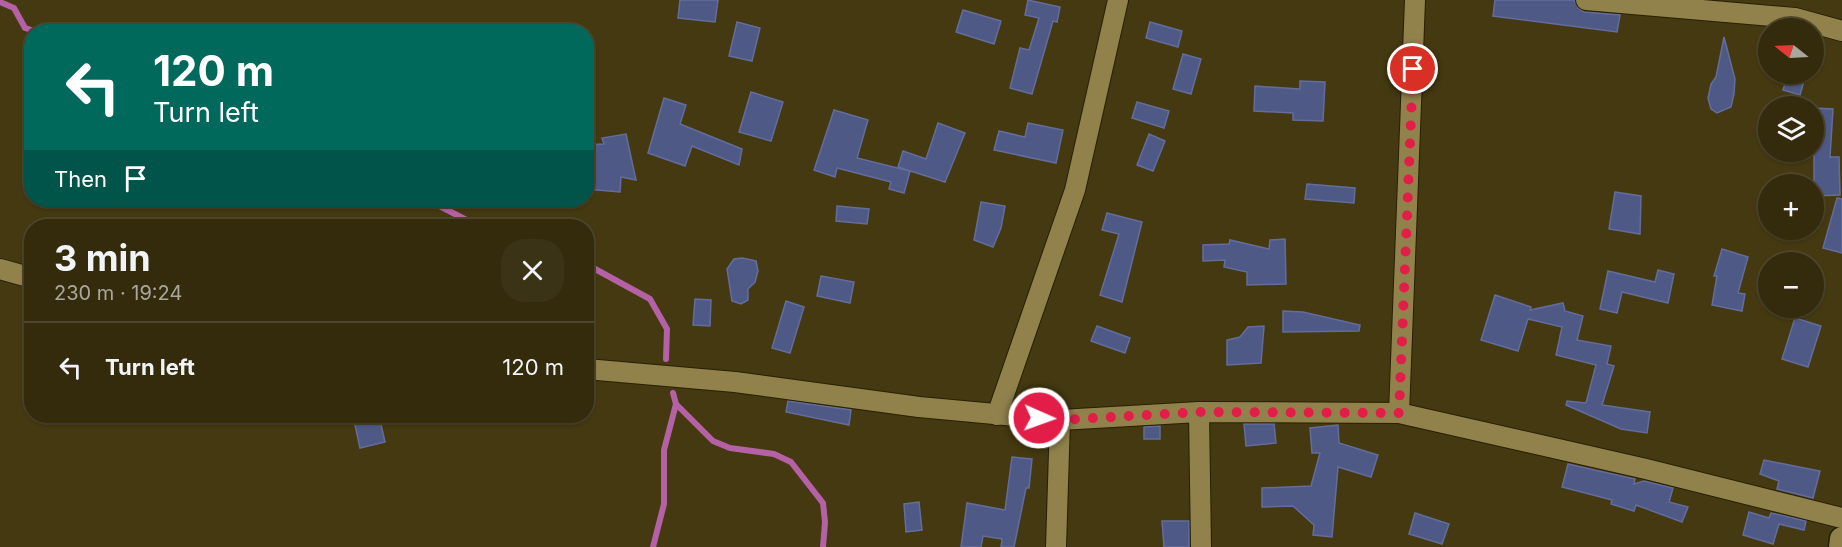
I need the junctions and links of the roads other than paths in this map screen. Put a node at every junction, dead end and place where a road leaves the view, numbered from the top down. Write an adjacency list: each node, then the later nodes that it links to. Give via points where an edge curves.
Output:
1 (1118, 0): 10 (street, via 1075,190)
2 (1415, 0): 9 (street)
3 (1586, 0): 4 (street, via 1795,18)
4 (1842, 31)
5 (0, 269): 6 (street)
6 (24, 276)
7 (594, 370): 10 (street, via 735,382)
8 (1200, 412): 9 (street); 11 (street); 15 (street)
9 (1399, 413): 12 (street)
10 (997, 415): 11 (street)
11 (1060, 420): 14 (street)
12 (1842, 518)
13 (1842, 539): 16 (street)
14 (1056, 547)
15 (1201, 547)
16 (1840, 547)

